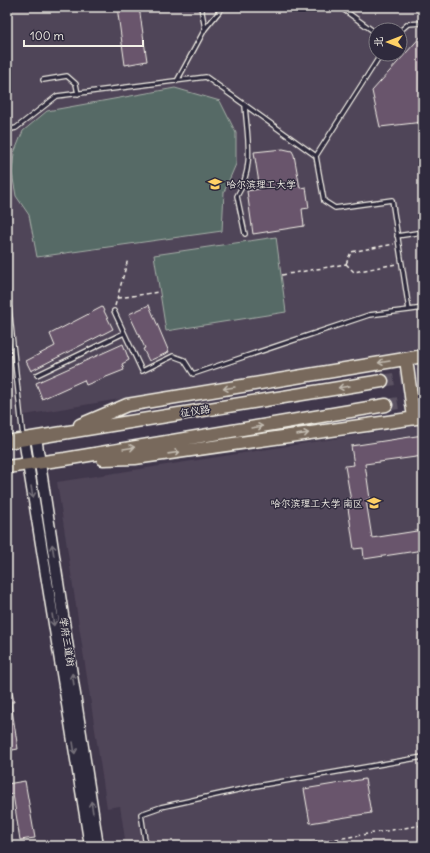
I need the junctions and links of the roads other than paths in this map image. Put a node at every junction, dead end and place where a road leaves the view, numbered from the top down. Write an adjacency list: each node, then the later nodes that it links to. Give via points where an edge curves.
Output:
1 (201, 7): 7 (lane)
2 (223, 7): 7 (lane)
3 (340, 7): 6 (lane)
4 (423, 23): 5 (lane)
5 (408, 24)
6 (368, 27)
7 (205, 29): 10 (lane)
8 (376, 62): 14 (lane)
9 (43, 80): 11 (lane, via 67,76 76,84)
10 (177, 81): 11 (lane); 12 (lane, via 206,77)
11 (78, 94): 13 (lane, via 57,96 16,128)
12 (245, 105): 14 (lane); 16 (lane, via 249,165 245,183 237,196)
13 (7, 130)
14 (316, 156): 17 (lane, via 324,201 334,208 392,200)
15 (423, 232): 17 (lane)
16 (245, 234)
17 (397, 236): 20 (lane)
18 (7, 288): 30 (lane)
19 (423, 308): 20 (lane)
20 (409, 310): 22 (lane, via 369,315 193,374 184,360 173,356 142,371)
21 (114, 311): 22 (lane)
22 (124, 333): 25 (lane)
23 (423, 356): 24 (main road)
24 (406, 359): 28 (main road); 29 (main road, one-way to 29, via 127,405)
25 (37, 375)
26 (382, 381): 29 (main road, 征仪路, one-way to 29)
27 (386, 405): 32 (main road, one-way to 27)
28 (419, 417): 32 (main road, one-way to 28, via 135,458)
29 (61, 433): 30 (main road, 征仪路)
30 (30, 438): 31 (main road, 征仪路); 33 (main road, 学府三道街)
31 (7, 442)
32 (65, 459): 33 (main road)
33 (33, 463): 34 (main road); 36 (main road, 学府三道街, one-way to 36); 37 (main road, 学府三道街, one-way to 33)
34 (7, 467)
35 (423, 757): 38 (lane, via 256,786 161,807 141,814)
36 (90, 846)
37 (98, 846)
38 (146, 846)

